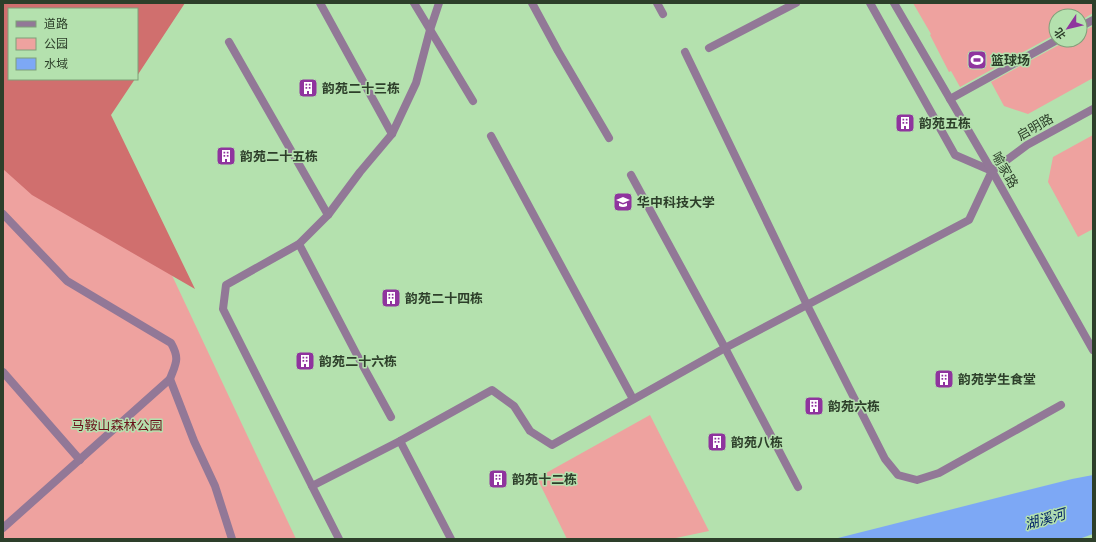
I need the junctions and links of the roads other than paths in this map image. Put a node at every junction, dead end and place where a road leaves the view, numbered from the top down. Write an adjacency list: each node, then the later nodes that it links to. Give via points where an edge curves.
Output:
1 (320, 3): 18 (street)
2 (414, 3): 10 (street)
3 (439, 3): 10 (street)
4 (532, 3): 20 (street)
5 (657, 3): 9 (street)
6 (796, 3): 13 (street)
7 (870, 3): 21 (street, via 955,155)
8 (894, 3): 15 (street, 喻家路)
9 (664, 14)
10 (430, 30): 16 (street); 18 (street, via 416,83)
11 (229, 42): 24 (street)
12 (1048, 45): 15 (street)
13 (709, 48)
14 (685, 52): 26 (street)
15 (950, 99): 21 (street, 喻家路)
16 (473, 102)
17 (1093, 109): 21 (street, 启明路, via 1027,145)
18 (392, 134): 24 (street)
19 (491, 136): 31 (street)
20 (609, 138)
21 (992, 171): 26 (street, via 969,220); 28 (street, 喻家路)
22 (631, 175): 27 (street)
23 (3, 214): 30 (street, via 67,281 172,343 178,358)
24 (328, 215): 25 (street)
25 (300, 244): 33 (street); 36 (street, via 226,285 223,309)
26 (807, 305): 27 (street); 32 (street, via 886,459 898,475 917,480 939,473)
27 (725, 348): 31 (street); 37 (street)
28 (1093, 350)
29 (3, 372): 35 (street)
30 (170, 379): 35 (street); 39 (street, via 215,486)
31 (633, 399): 34 (street, via 552,445 530,430 514,406 492,390)
32 (1062, 405)
33 (392, 417)
34 (400, 441): 36 (street); 41 (street)
35 (80, 460): 38 (street)
36 (312, 486): 40 (street)
37 (798, 487)
38 (3, 528)
39 (232, 539)
40 (339, 539)
41 (451, 539)

